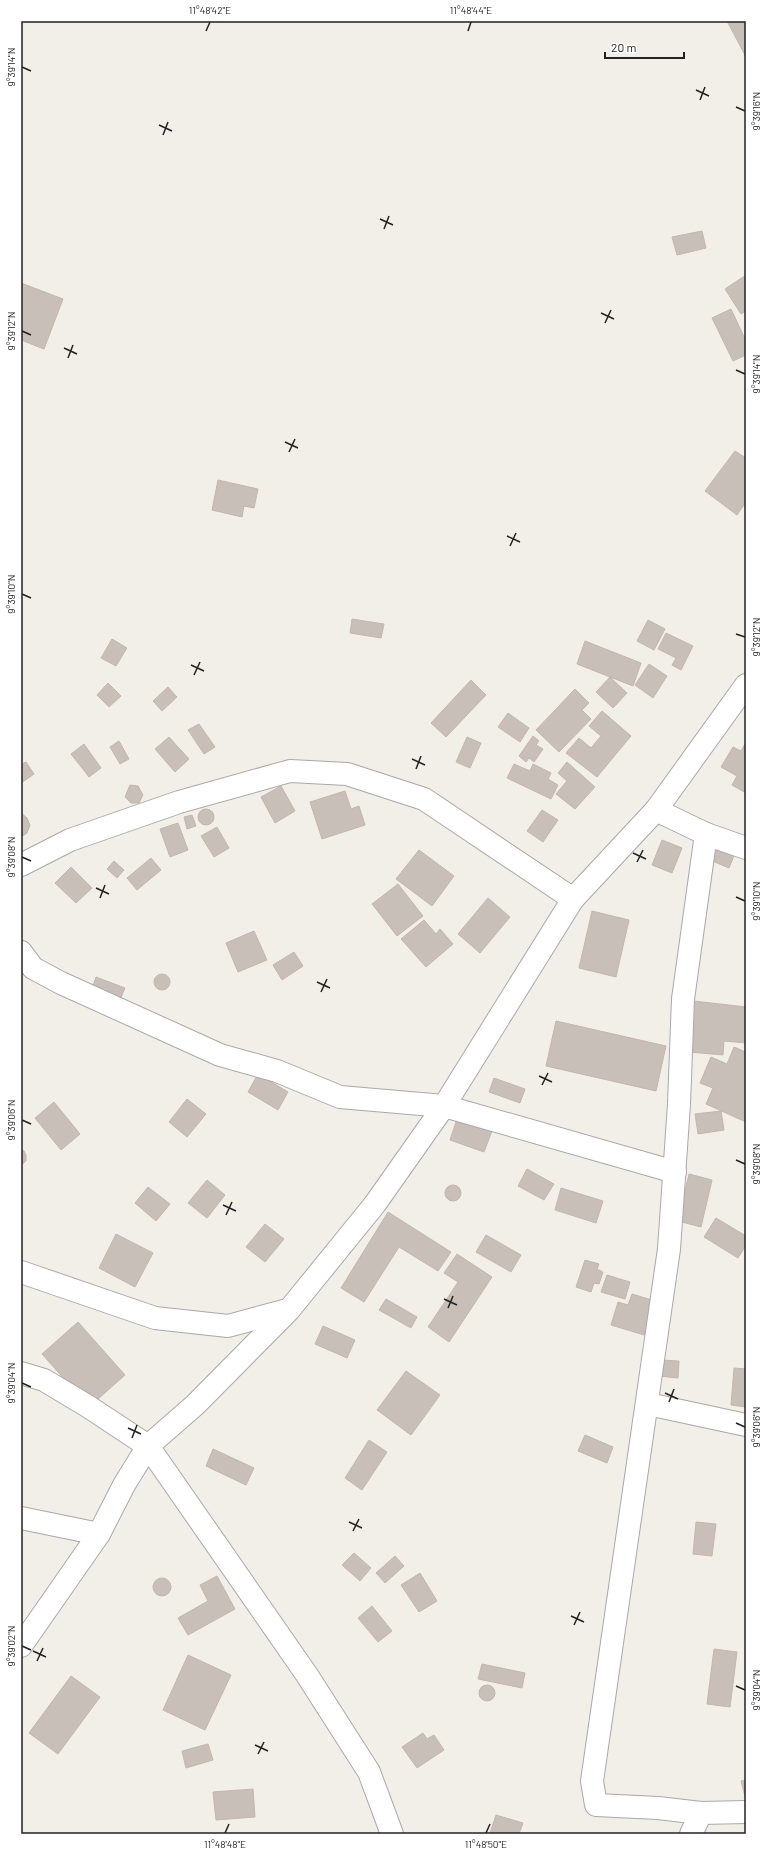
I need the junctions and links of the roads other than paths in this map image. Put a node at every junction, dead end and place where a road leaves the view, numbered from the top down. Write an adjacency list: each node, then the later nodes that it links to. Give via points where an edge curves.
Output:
1 (746, 685): 2 (street)
2 (656, 810): 3 (street); 6 (street)
3 (706, 834): 4 (street); 9 (street, via 684,999)
4 (746, 848)
5 (21, 865): 6 (street, via 70,840 179,802 290,771 346,774 424,799)
6 (573, 900): 8 (street)
7 (21, 952): 8 (street, via 33,968 61,983 220,1055 277,1071 340,1097)
8 (444, 1106): 9 (street); 11 (street, via 375,1204)
9 (674, 1172): 13 (street, via 669,1249)
10 (21, 1272): 11 (street, via 156,1318 228,1326)
11 (289, 1310): 15 (street, via 195,1405)
12 (21, 1373): 15 (street, via 44,1380)
13 (648, 1404): 14 (street); 20 (street, via 592,1781 596,1805)
14 (746, 1425)
15 (148, 1446): 17 (street, via 124,1484); 21 (street, via 306,1675 368,1772)
16 (21, 1518): 17 (street)
17 (99, 1534): 18 (street)
18 (21, 1646)
19 (746, 1812): 20 (street)
20 (701, 1813): 22 (street)
21 (392, 1834)
22 (691, 1834)

